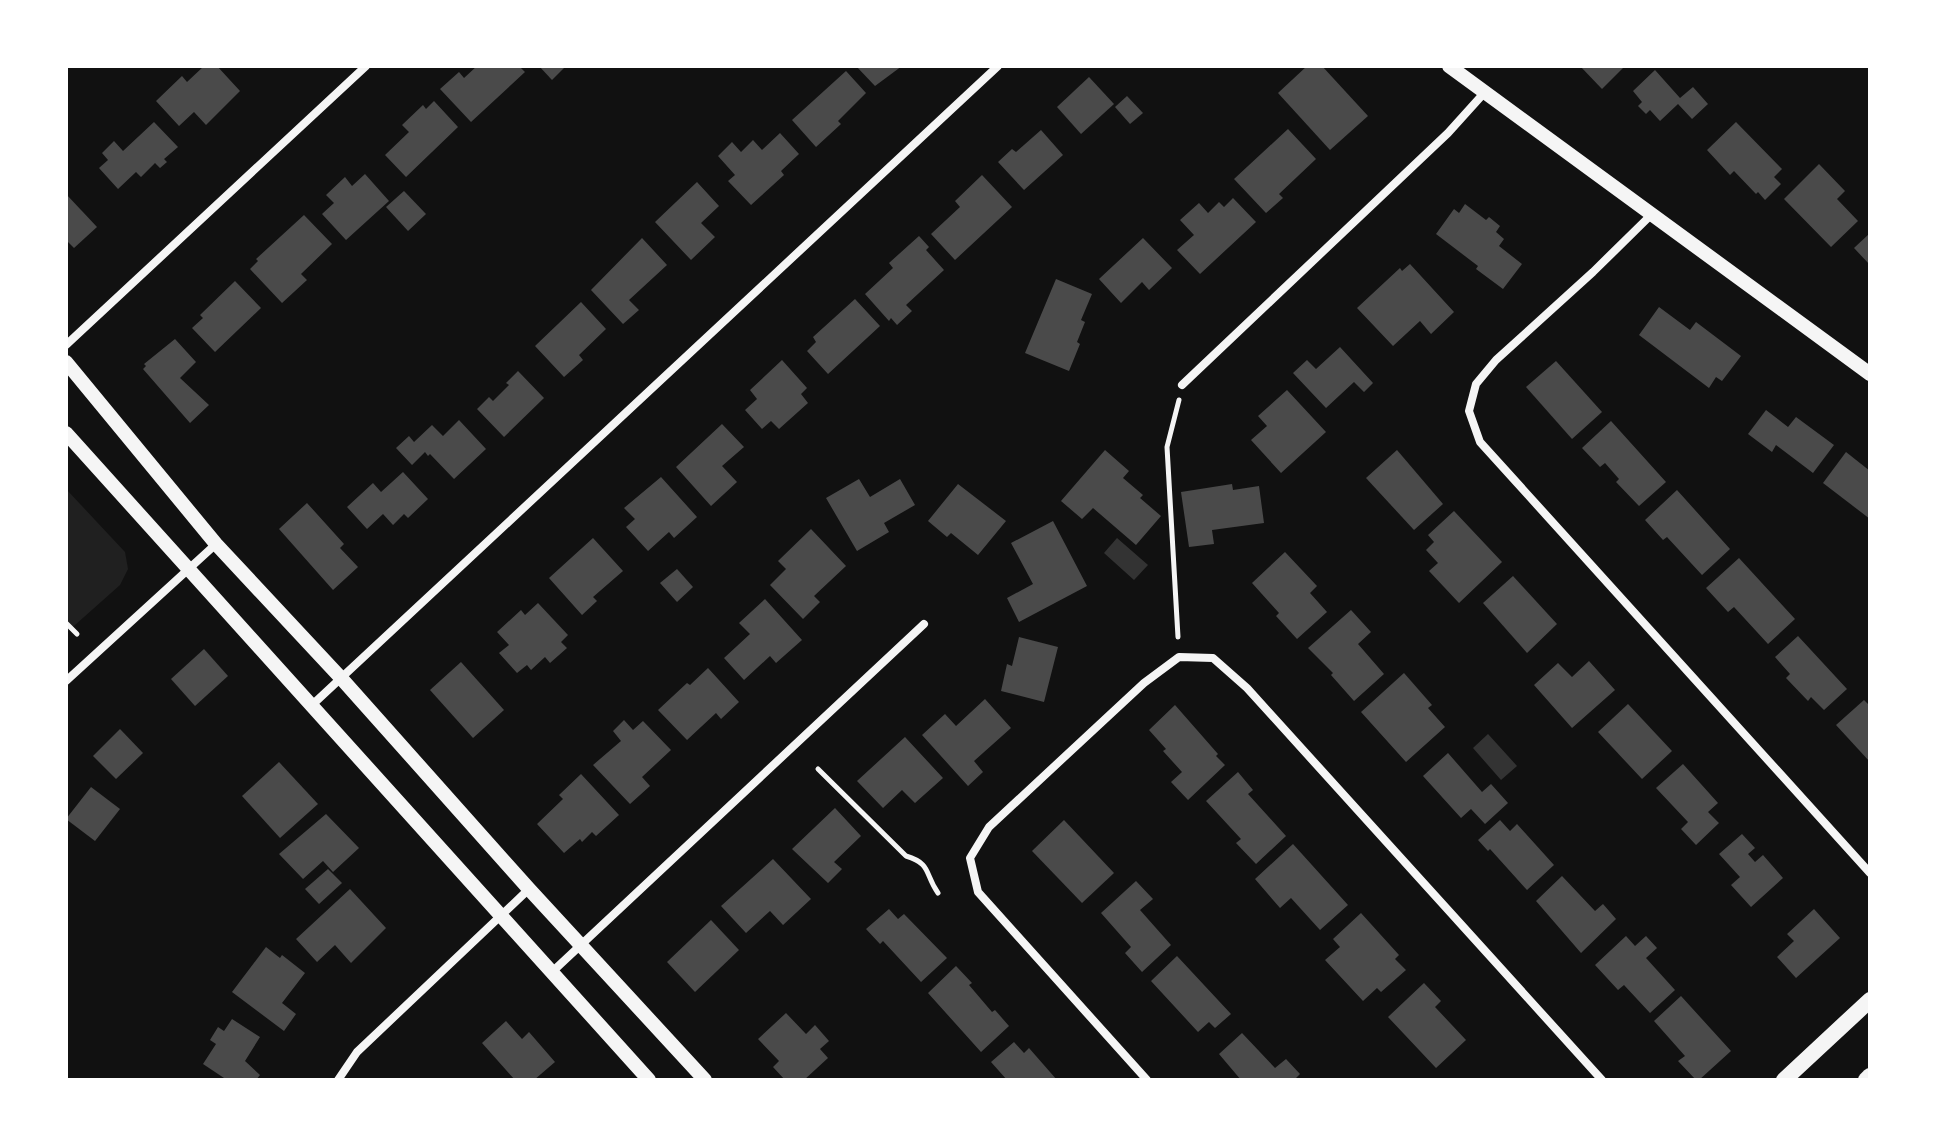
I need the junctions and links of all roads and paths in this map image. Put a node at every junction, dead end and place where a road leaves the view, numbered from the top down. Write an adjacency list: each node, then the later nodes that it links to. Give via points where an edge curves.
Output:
1 (366, 66): 6 (street)
2 (998, 66): 17 (street)
3 (1449, 66): 4 (street)
4 (1485, 92): 5 (street); 9 (street)
5 (1652, 214): 8 (street); 21 (street, via 1496,360 1476,384 1469,411 1480,442)
6 (66, 345)
7 (66, 362): 11 (street)
8 (1870, 374)
9 (1182, 385): 16 (path, via 1167,447)
10 (66, 433): 12 (street)
11 (216, 544): 12 (street); 17 (street)
12 (188, 569): 18 (street); 19 (street)
13 (66, 623): 15 (path)
14 (924, 624): 25 (street)
15 (77, 634)
16 (1178, 637)
17 (341, 678): 19 (street); 22 (street)
18 (66, 681)
19 (311, 707): 24 (street)
20 (818, 769): 23 (path, via 906,856 921,861)
21 (1870, 873)
22 (529, 889): 24 (street); 25 (street)
23 (938, 893)
24 (500, 915): 26 (street); 28 (street, via 357,1052)
25 (582, 944): 26 (street); 30 (street)
26 (552, 972): 29 (street)
27 (1870, 1000): 33 (main road)
28 (338, 1080)
29 (649, 1080)
30 (705, 1080)
31 (1147, 1080): 32 (street, via 978,892 970,858 989,827 1179,657 1213,658 1247,688)
32 (1602, 1080)
33 (1784, 1080)

